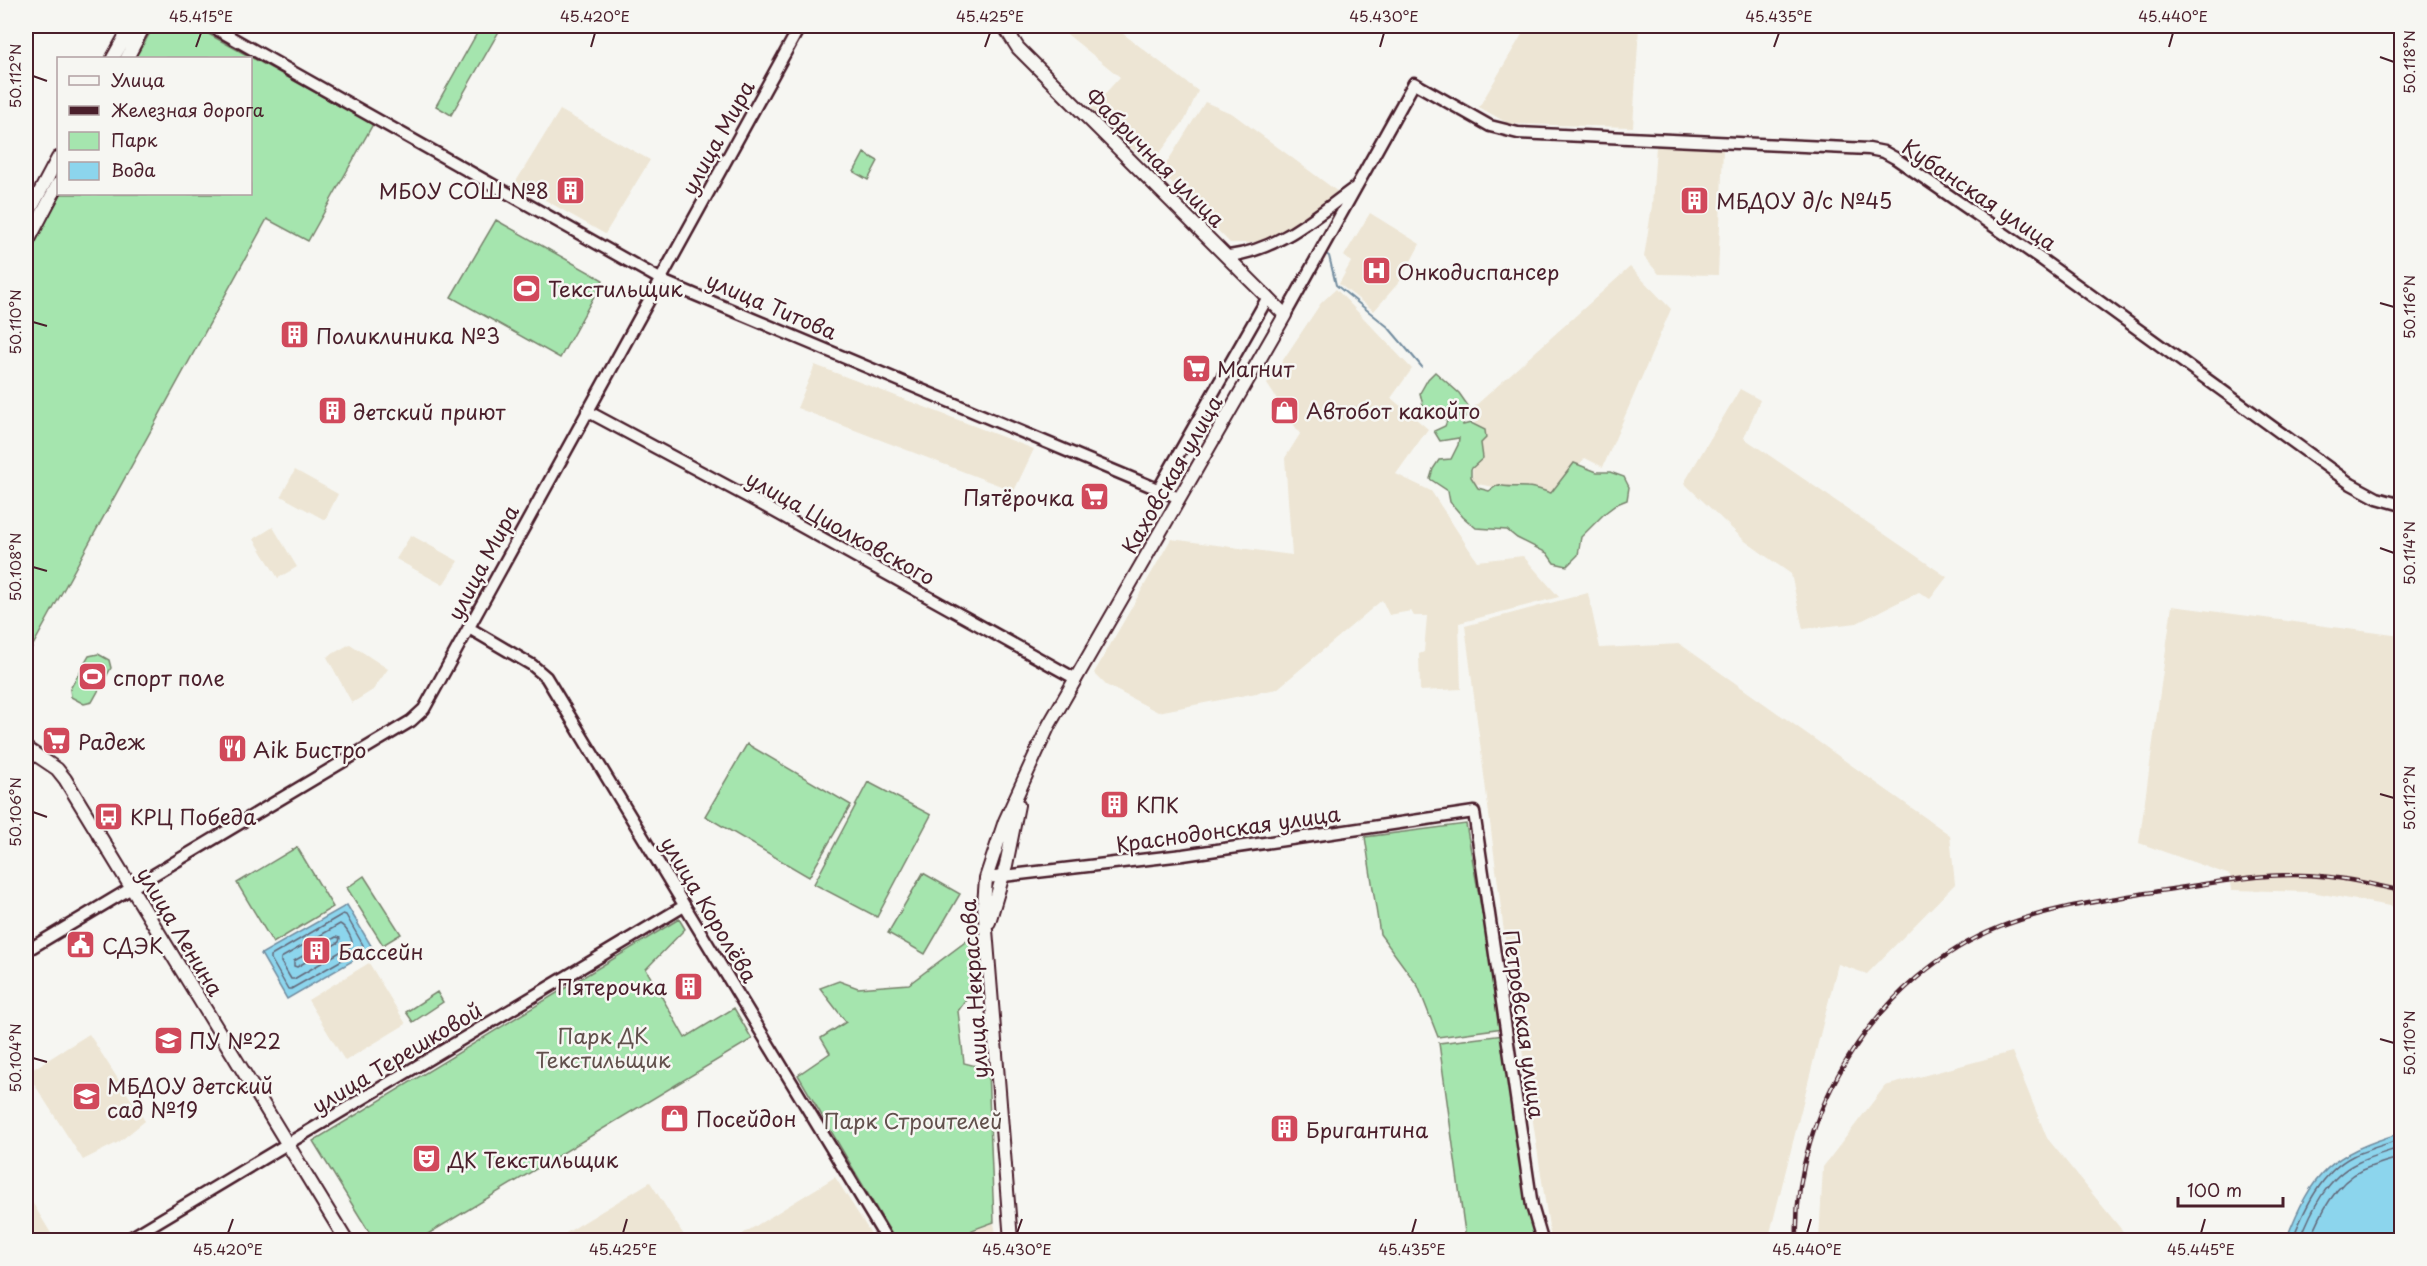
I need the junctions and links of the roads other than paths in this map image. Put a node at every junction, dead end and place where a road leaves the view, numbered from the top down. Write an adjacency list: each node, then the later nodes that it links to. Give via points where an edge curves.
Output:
1 (131, 26): 6 (main road)
2 (144, 26): 7 (main road)
3 (211, 26): 14 (street, улица Титова)
4 (800, 26): 14 (street, улица Мира)
5 (1004, 26): 13 (main road, Фабричная улица, via 1017,48)
6 (114, 57)
7 (128, 57)
8 (57, 160): 11 (main road)
9 (57, 186): 12 (main road)
10 (1356, 187): 13 (street, via 1287,237 1262,249); 16 (street, Каховская улица); 20 (street, Кубанская улица, via 1414,83 1490,126 1518,133 1884,152 2041,259 2351,483 2377,498)
11 (26, 218)
12 (26, 245)
13 (1229, 256): 15 (main road, Фабричная улица)
14 (661, 279): 17 (street, улица Мира); 18 (street, улица Титова)
15 (1268, 297): 16 (main road, Фабричная улица); 18 (street)
16 (1285, 315): 19 (main road, Каховская улица)
17 (587, 411): 21 (street, улица Мира); 22 (street, улица Циолковского)
18 (1158, 490): 19 (street, улица Титова)
19 (1179, 498): 22 (main road, Каховская улица)
20 (2402, 505)
21 (469, 628): 28 (street, улица Мира, via 424,709 411,721); 29 (street, улица Королёва, via 532,664 546,677)
22 (1076, 679): 24 (main road, Каховская улица)
23 (26, 748): 28 (main road, улица Ленина, via 65,778)
24 (1023, 782): 26 (main road, Каховская улица); 27 (main road, Каховская улица)
25 (1474, 812): 26 (street, Краснодонская улица); 37 (street, Петровская улица, via 1532,1206)
26 (1002, 877): 27 (street, Краснодонская улица); 30 (main road, Каховская улица)
27 (986, 878): 30 (main road, улица Некрасова)
28 (132, 888): 31 (street, улица Мира); 32 (main road, улица Ленина)
29 (684, 906): 32 (street, улица Терешковой); 35 (street, улица Королёва)
30 (986, 932): 36 (main road, улица Некрасова)
31 (26, 951)
32 (289, 1145): 33 (street, улица Терешковой); 34 (main road, улица Ленина)
33 (128, 1240)
34 (345, 1240)
35 (887, 1240)
36 (1011, 1240)
37 (1542, 1240)

